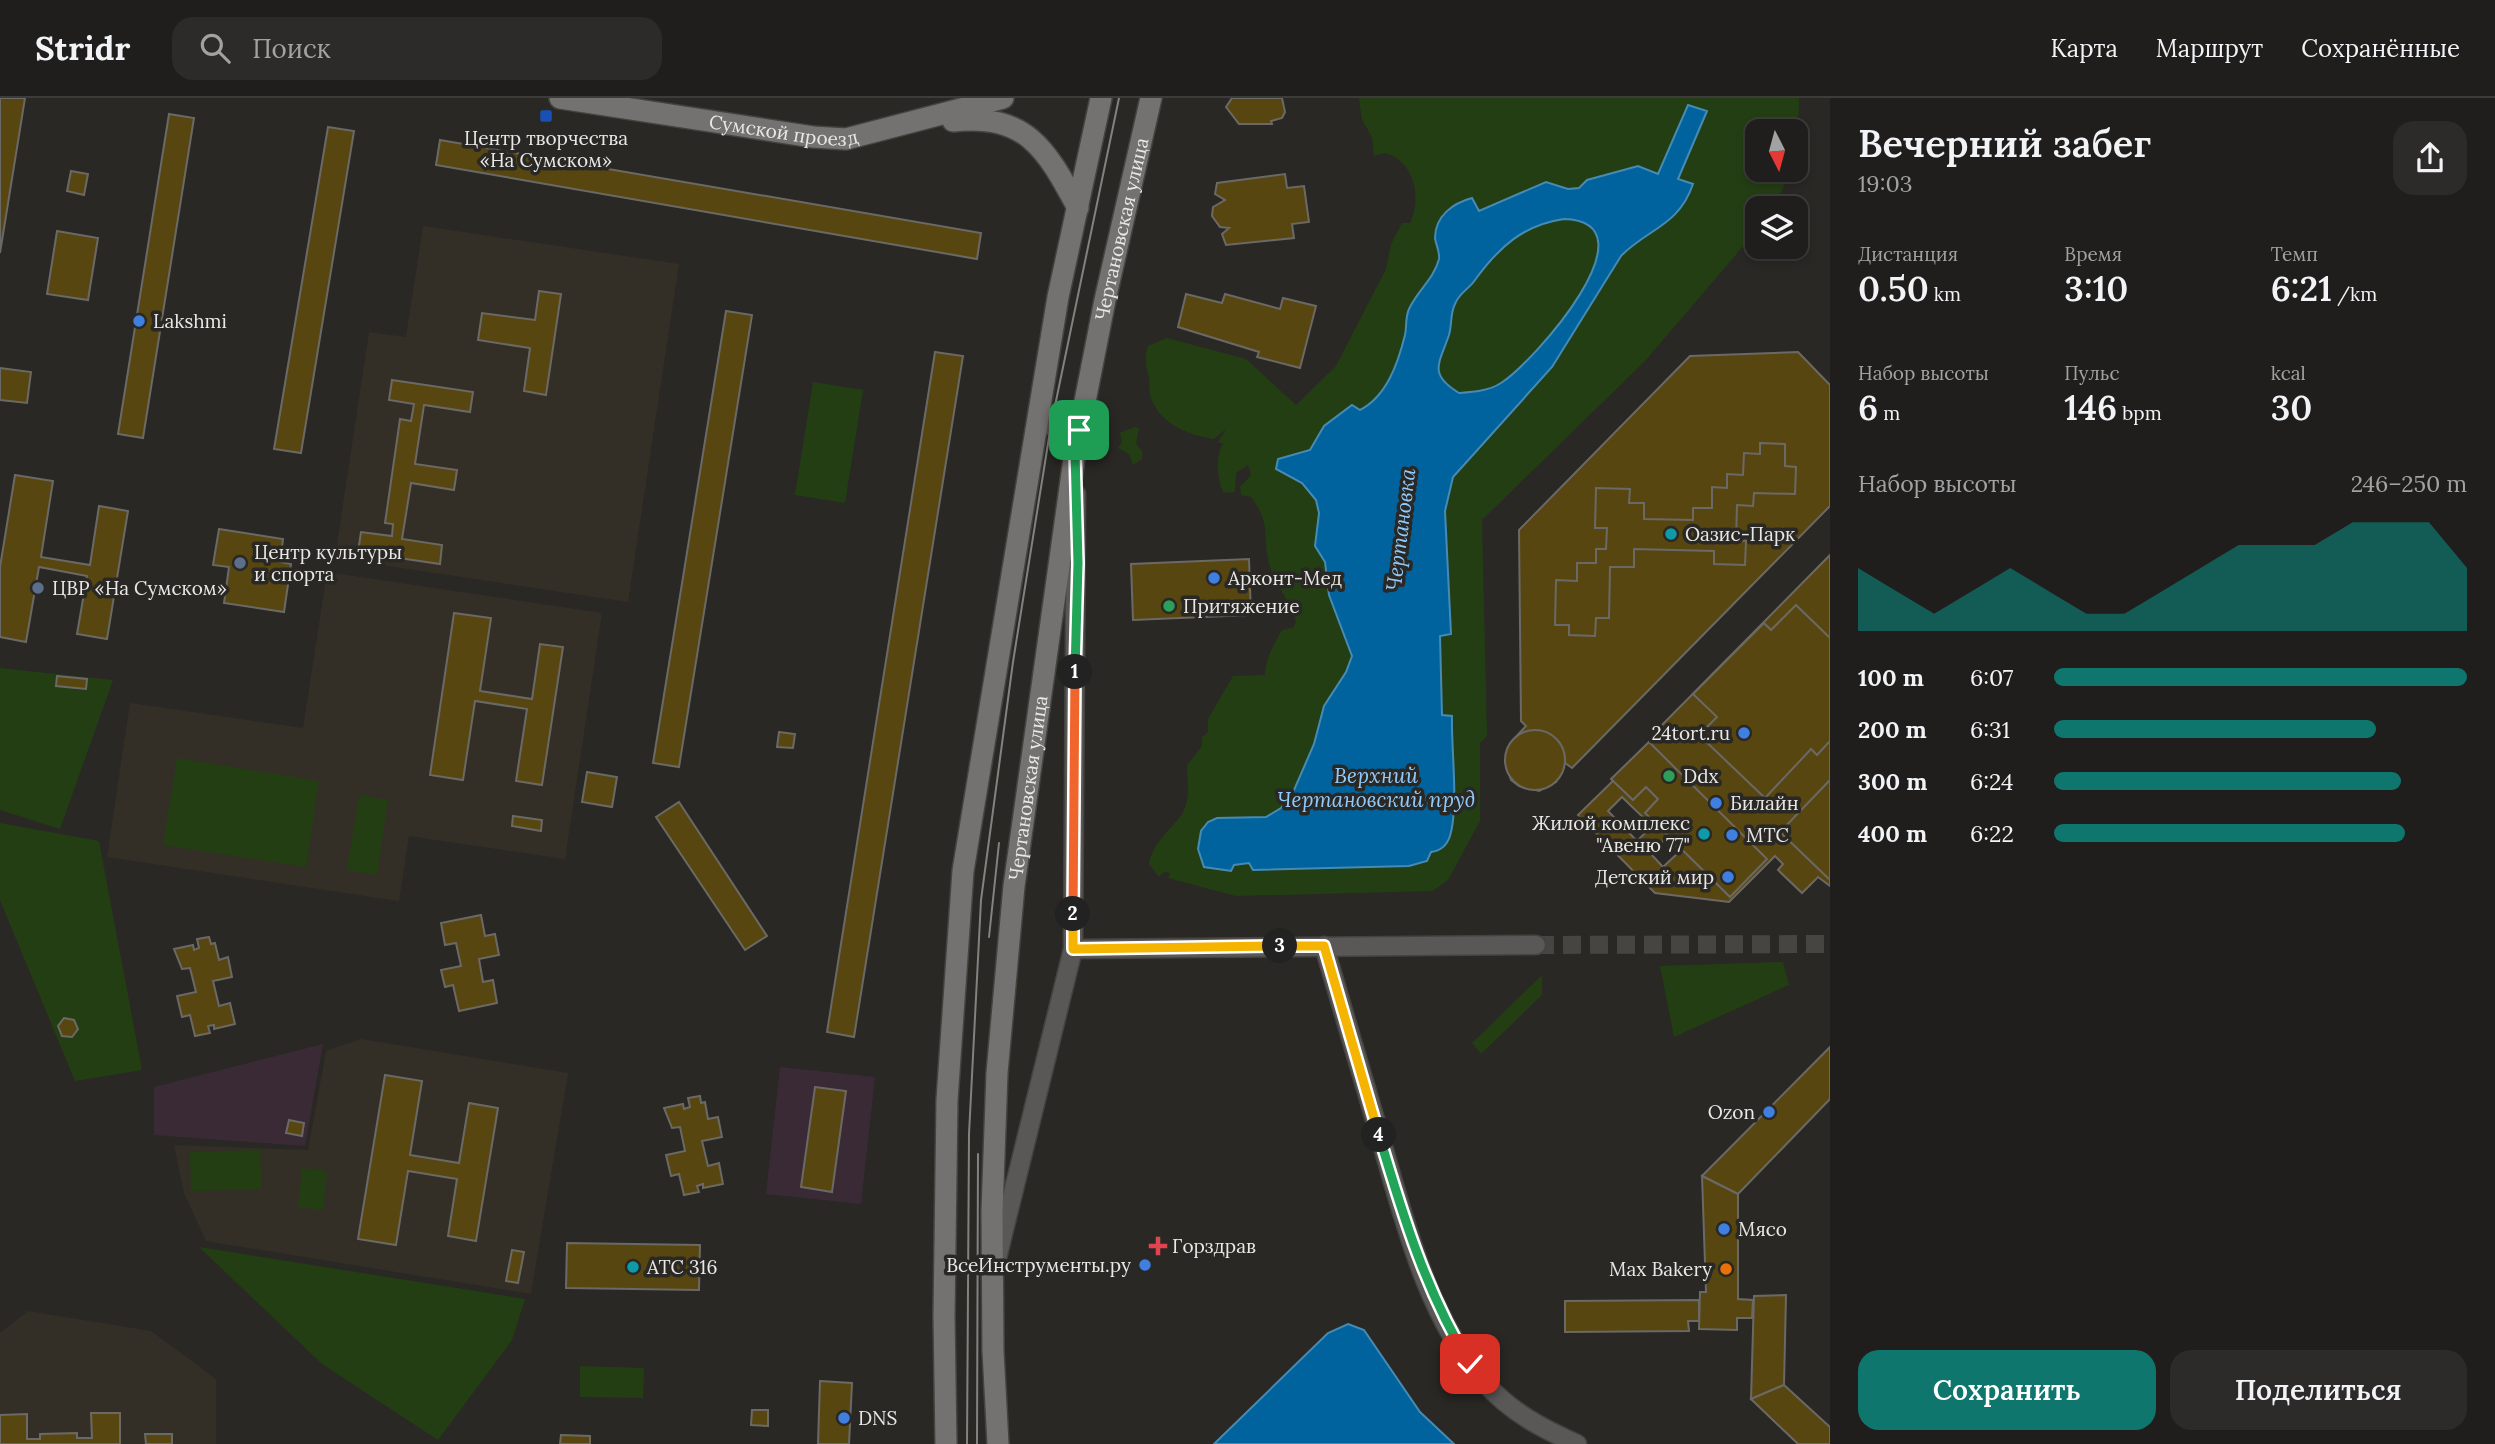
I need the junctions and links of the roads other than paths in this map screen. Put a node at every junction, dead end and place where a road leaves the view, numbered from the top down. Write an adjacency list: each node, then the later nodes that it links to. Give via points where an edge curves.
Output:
1 (560, 98): 5 (main road, Сумской проезд, via 813,137 846,139)
2 (1003, 98): 5 (main road, Сумской проезд)
3 (1101, 98): 6 (main road)
4 (1151, 98): 8 (main road, Чертановская улица)
5 (902, 126): 6 (main road, via 968,119 1017,129 1052,159)
6 (1078, 208): 7 (main road)
7 (1036, 423): 8 (street); 14 (main road, via 968,821 958,916 947,1100)
8 (1079, 430): 9 (main road, Чертановская улица)
9 (1075, 452): 12 (street); 13 (main road, Чертановская улица, via 1002,1002)
10 (1536, 945): 11 (street)
11 (1324, 946): 12 (street); 16 (street, via 1405,1223 1444,1320 1470,1364 1504,1403)
12 (1073, 949): 13 (street)
13 (993, 1275): 15 (main road, Чертановская улица)
14 (946, 1444)
15 (998, 1444)
16 (1577, 1444)

